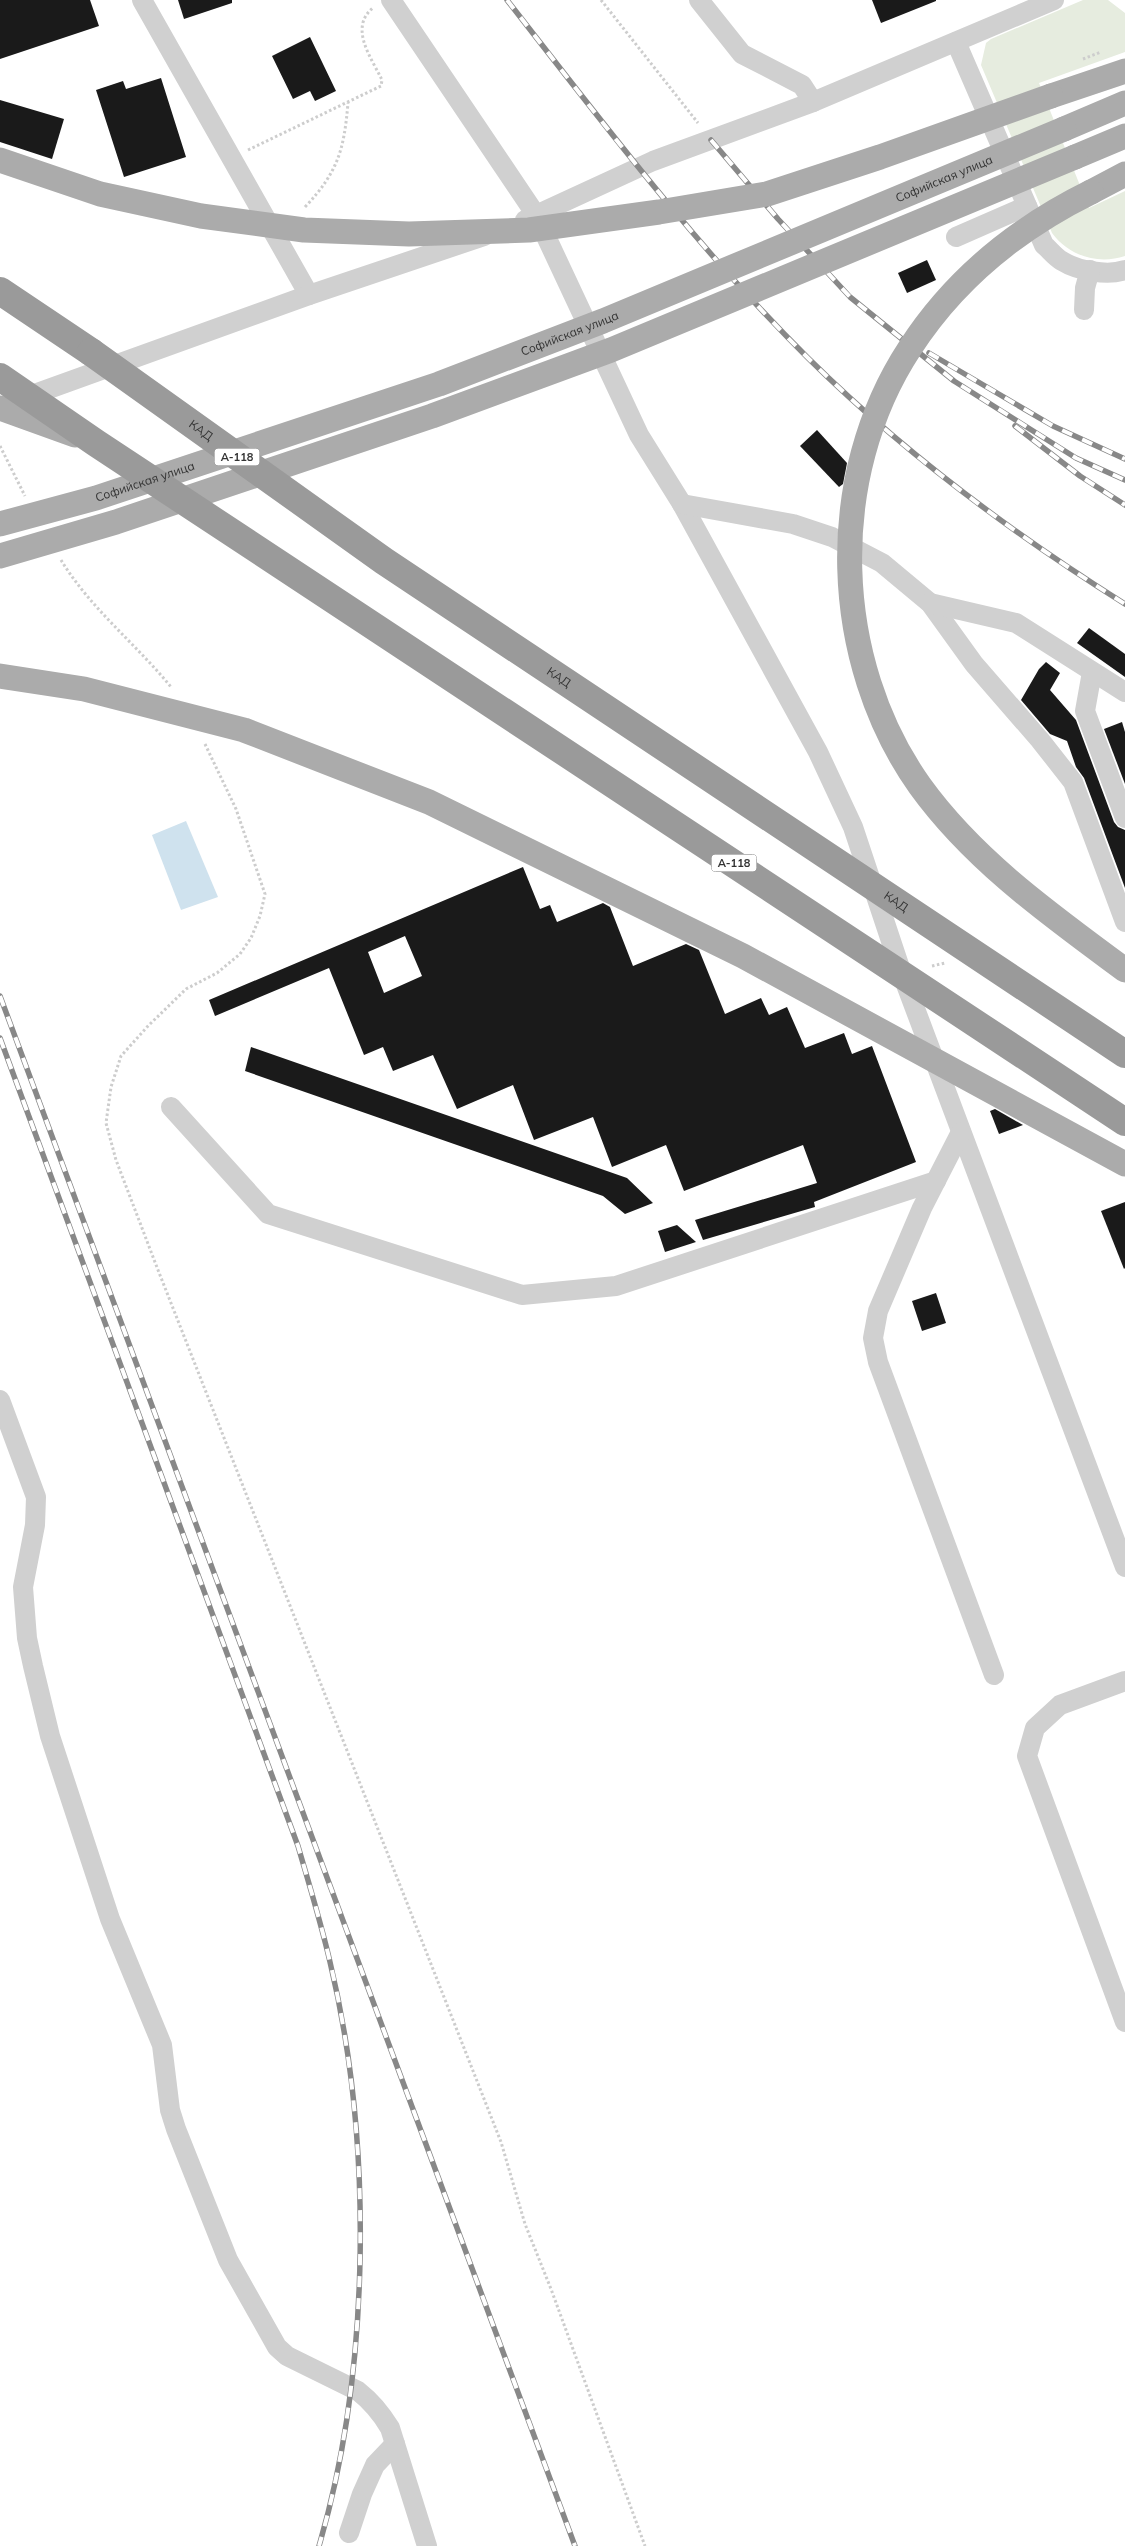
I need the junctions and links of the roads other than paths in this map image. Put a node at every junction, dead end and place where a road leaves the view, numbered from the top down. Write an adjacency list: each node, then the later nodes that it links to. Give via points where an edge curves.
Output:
1 (142, 0): 18 (street)
2 (699, 0): 7 (street, via 742,54 802,85)
3 (1054, 0): 5 (street)
4 (385, 1): 13 (street)
5 (956, 42): 7 (street); 12 (street)
6 (1125, 71): 10 (main road, bridge, via 767,194 529,230 409,234 304,230 201,216 100,194)
7 (813, 102): 13 (street, via 654,161)
8 (1125, 103): 24 (main road, Софийская улица, bridge, via 603,321 439,384 96,498)
9 (1125, 136): 25 (main road, bridge, via 611,350 432,416 116,522)
10 (0, 160)
11 (1125, 174): 32 (main road, bridge, via 1024,230 978,266 910,348 881,401 865,446 854,503 850,565 854,620 864,668 888,731 920,785 958,834 1048,912)
12 (1027, 206): 14 (street); 15 (street, via 1044,245 1062,261)
13 (536, 215): 18 (street, via 471,241); 23 (street, via 639,436)
14 (956, 237)
15 (1090, 270): 16 (street, via 1116,273); 19 (street)
16 (1125, 270)
17 (0, 291): 33 (highway, КАД / А-118, bridge, via 384,561)
18 (309, 294): 21 (street)
19 (1084, 310)
20 (0, 377): 22 (highway, А-118, bridge)
21 (0, 408): 22 (main road, bridge)
22 (96, 443): 35 (highway, А-118, bridge)
23 (682, 504): 26 (street, via 793,524 832,538 882,562); 36 (street, via 818,752 853,827 902,974)
24 (0, 524)
25 (0, 556)
26 (930, 603): 27 (street, via 1016,623); 31 (street, via 974,664 1073,782)
27 (1092, 672): 29 (street); 30 (street, via 1085,711)
28 (0, 676): 37 (main road, bridge, via 84,689 244,730 430,802 743,956)
29 (1125, 692)
30 (1125, 818)
31 (1125, 922)
32 (1125, 970)
33 (1125, 1054)
34 (171, 1107): 38 (street, via 268,1214 522,1295 616,1286)
35 (1125, 1122)
36 (961, 1132): 38 (street); 40 (street)
37 (1125, 1164)
38 (936, 1181): 41 (street, via 878,1311 873,1338 878,1362)
39 (0, 1400): 44 (street, via 36,1497 35,1525 23,1587 33,1666 50,1736 110,1919 162,2045 170,2110 176,2129 228,2260 277,2347 287,2356 368,2399 384,2417)
40 (1125, 1567)
41 (994, 1674)
42 (1125, 1681): 43 (street, via 1060,1705 1036,1728 1027,1756)
43 (1125, 2022)
44 (395, 2444): 45 (street, via 375,2465); 46 (street)
45 (350, 2533)
46 (427, 2546)

